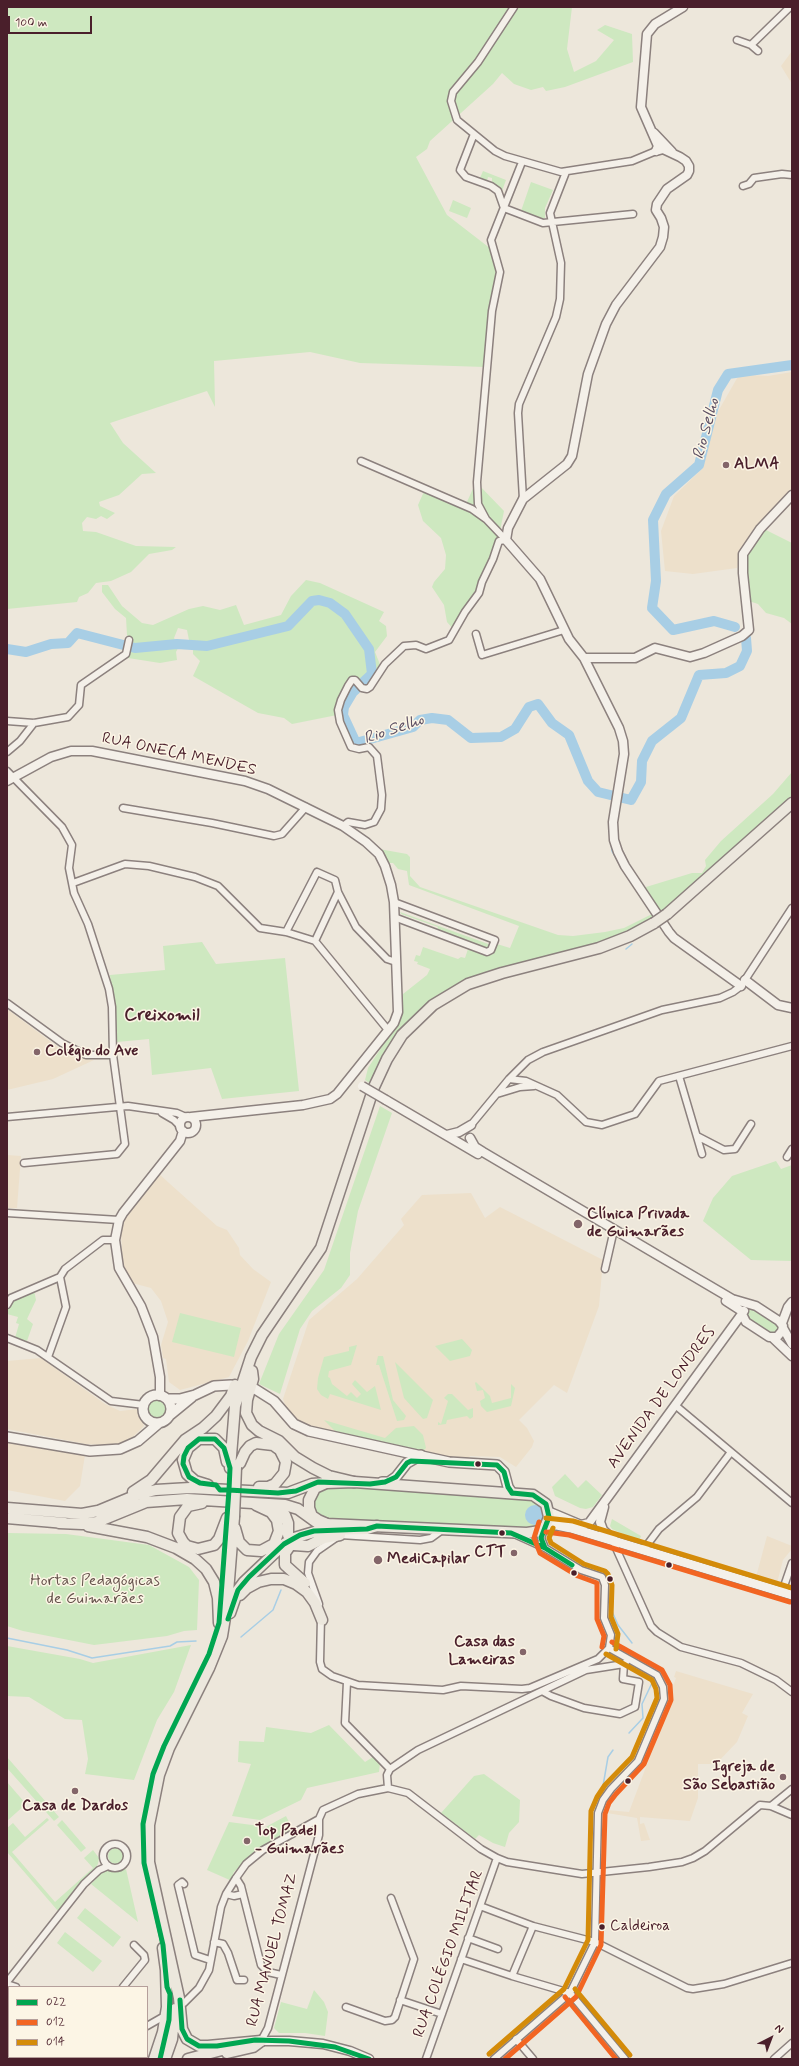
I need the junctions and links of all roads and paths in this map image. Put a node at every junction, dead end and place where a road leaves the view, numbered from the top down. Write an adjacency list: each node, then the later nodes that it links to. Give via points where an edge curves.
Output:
1 (514, 7): 8 (street, via 478,62 453,92 451,101 457,120)
2 (683, 7): 7 (street, via 655,24 647,34 641,107)
3 (790, 7): 5 (street)
4 (737, 40): 5 (street)
5 (752, 45): 6 (street)
6 (758, 50)
7 (649, 128): 9 (street, via 658,146); 10 (street)
8 (474, 134): 11 (street, via 495,150); 15 (street, via 460,170 466,177 498,191)
9 (656, 151): 10 (street, via 662,149); 12 (street, via 632,161)
10 (673, 154): 20 (street, via 686,161 689,171 667,189 659,200 656,210 664,227 660,247 616,305 606,324 588,374 572,456 567,464)
11 (522, 162): 12 (street); 15 (street)
12 (566, 172): 17 (street, via 550,213)
13 (792, 176): 14 (street, via 782,174 754,178)
14 (743, 186)
15 (504, 208): 17 (street, via 544,223); 21 (street, via 491,240 500,272 492,311 477,482 478,504)
16 (633, 214): 17 (street)
17 (551, 221): 20 (street, via 561,263 560,299 556,317 519,404)
18 (361, 461): 21 (street, via 472,509)
19 (792, 495): 26 (street, via 760,529 743,554 750,623 749,630 742,636 690,657 655,648 635,658)
20 (523, 499): 22 (street, via 508,528)
21 (486, 519): 22 (street)
22 (506, 540): 23 (street, via 540,579); 36 (street, via 499,541 479,593 449,640 426,649 416,645 404,646 385,664 367,689 352,680 338,710 340,722 351,747 369,747 377,756 382,796 381,809 374,822 365,825 348,822)
23 (564, 630): 24 (street, via 482,655); 26 (street)
24 (476, 634)
25 (129, 640): 28 (street, via 126,654 81,685 79,705 68,717)
26 (584, 658): 46 (street, via 623,741 624,754 613,826 618,852 674,938)
27 (7, 721): 28 (street)
28 (34, 723): 29 (street, via 20,741)
29 (7, 752)
30 (7, 771): 31 (street)
31 (10, 779): 33 (street, RUA ONECA MENDES, via 51,757 71,751 92,751 244,781); 37 (street, via 62,827 72,845 69,868)
32 (792, 803): 42 (main road)
33 (306, 807): 34 (street, via 282,834 274,836); 36 (street, RUA ONECA MENDES)
34 (123, 808)
35 (792, 811): 42 (main road)
36 (343, 826): 39 (street, RUA ONECA MENDES, via 379,854 391,885)
37 (73, 884): 43 (street, via 125,864 149,866 195,877 218,886 260,928); 51 (street, via 109,989)
38 (338, 892): 43 (street, via 335,880 316,872); 44 (street); 45 (street, via 356,927 387,958)
39 (394, 902): 41 (street, RUA ONECA MENDES); 41 (street, via 495,940 491,950 487,952)
40 (792, 908): 46 (street)
41 (394, 917): 45 (street, RUA ONECA MENDES)
42 (668, 917): 95 (main road, via 626,944 606,952 496,981 462,994 436,1010 412,1032 396,1055 382,1083 326,1251 266,1340)
43 (286, 932): 44 (street)
44 (315, 941): 49 (street)
45 (396, 962): 49 (street, RUA ONECA MENDES, via 398,1012)
46 (743, 983): 48 (street, via 778,1005); 54 (street, via 733,992 720,998 662,1010 543,1052 528,1060)
47 (7, 1003): 51 (street, via 62,1043 86,1055)
48 (792, 1008)
49 (388, 1030): 53 (street, RUA ONECA MENDES)
50 (792, 1046): 52 (street)
51 (113, 1055): 58 (street)
52 (679, 1076): 55 (street, via 659,1081 635,1114 602,1126 586,1122 557,1095); 69 (street)
53 (350, 1079): 60 (street, RUA ONECA MENDES, via 338,1094 330,1099 303,1105); 68 (street, bridge)
54 (509, 1079): 55 (street); 56 (street); 57 (street)
55 (534, 1086): 56 (street)
56 (520, 1087): 57 (street)
57 (496, 1094): 64 (street)
58 (120, 1106): 59 (street); 61 (street); 75 (street, via 125,1144 117,1154)
59 (161, 1112): 62 (street); 66 (street)
60 (208, 1116): 62 (street, RUA ONECA MENDES); 65 (street)
61 (7, 1117)
62 (188, 1117): 65 (street, via 195,1122); 66 (street, via 181,1120)
63 (751, 1124): 69 (street, via 735,1149 724,1150)
64 (471, 1125): 67 (street); 70 (street)
65 (195, 1128): 66 (street, via 190,1132)
66 (182, 1129): 77 (street, via 180,1141)
67 (460, 1132): 68 (street); 70 (street, via 466,1132); 71 (street, via 456,1137)
68 (447, 1135): 71 (street)
69 (698, 1136): 73 (street)
70 (470, 1137): 71 (street, via 466,1144); 85 (street, via 475,1147 483,1152 732,1299)
71 (460, 1143): 78 (street)
72 (792, 1149): 74 (street)
73 (702, 1154)
74 (788, 1157)
75 (24, 1164)
76 (7, 1213): 77 (street)
77 (119, 1220): 79 (street)
78 (613, 1234): 80 (street); 82 (street)
79 (115, 1240): 81 (street, via 103,1240 65,1269); 99 (street, via 119,1268 141,1306 153,1337)
80 (605, 1269)
81 (60, 1277): 84 (street, via 11,1298); 94 (street, via 66,1307)
82 (730, 1303): 86 (street); 88 (street, via 739,1313)
83 (790, 1304): 87 (street); 89 (street)
84 (7, 1305)
85 (752, 1306): 86 (street, AVENIDA DE LONDRES, via 747,1307); 87 (street)
86 (742, 1313): 88 (street, AVENIDA DE LONDRES); 91 (street, via 746,1322)
87 (773, 1317): 89 (street)
88 (736, 1320): 101 (street, AVENIDA DE LONDRES)
89 (782, 1326): 91 (street, via 780,1334); 92 (street)
90 (7, 1338): 94 (street)
91 (773, 1338): 93 (street)
92 (792, 1344)
93 (792, 1356)
94 (48, 1357): 100 (street, via 106,1399 117,1403)
95 (249, 1370): 112 (main road); 114 (main road, via 253,1379 246,1408 247,1417 252,1425 279,1441 295,1457 313,1468 329,1476); 122 (main road, via 240,1374 231,1396 216,1416 204,1428 185,1440 152,1480)
96 (231, 1386): 98 (main road, via 214,1386)
97 (255, 1389): 107 (main road, via 268,1396 287,1417 304,1429)
98 (195, 1395): 99 (main road, via 180,1399); 102 (main road)
99 (163, 1397): 100 (main road, via 149,1398); 102 (main road, via 171,1406)
100 (144, 1405): 103 (main road)
101 (675, 1405): 108 (street); 121 (street, AVENIDA DE LONDRES)
102 (170, 1415): 104 (main road)
103 (147, 1418): 104 (main road); 105 (main road)
104 (159, 1423): 105 (main road)
105 (142, 1436): 106 (main road, via 138,1441 120,1449 90,1451)
106 (7, 1437)
107 (387, 1448): 109 (main road); 113 (main road, via 401,1460)
108 (731, 1452): 124 (street); 142 (street, via 697,1497 660,1529)
109 (421, 1455): 110 (main road); 111 (main road)
110 (411, 1461): 111 (main road); 113 (main road)
111 (449, 1462): 119 (main road, via 497,1465 504,1472)
112 (233, 1467): 117 (main road, via 224,1448 215,1439 195,1441 185,1452 184,1464 189,1477 200,1483 216,1485); 118 (main road, via 240,1463 244,1452 256,1443 273,1445 284,1456 285,1468 280,1479 268,1487); 128 (main road, bridge)
113 (401, 1471): 116 (main road, via 389,1482)
114 (354, 1482): 115 (main road); 116 (main road)
115 (326, 1483): 118 (main road, via 312,1484 288,1493); 131 (main road, via 314,1488 308,1504 312,1516)
116 (370, 1484): 119 (main road)
117 (220, 1490): 118 (main road); 122 (main road, via 161,1490 139,1494)
118 (248, 1491)
119 (512, 1493): 127 (main road, via 537,1496)
120 (219, 1500): 123 (main road); 128 (main road, via 192,1504 184,1509 178,1523 180,1538 192,1548 210,1547 219,1539); 130 (main road, via 156,1500 97,1522)
121 (606, 1500): 127 (street, AVENIDA DE LONDRES, via 589,1523 581,1525); 139 (street, AVENIDA DE LONDRES, via 600,1522 603,1530)
122 (123, 1501): 125 (main road, via 82,1514)
123 (253, 1503): 126 (main road); 131 (main road, via 289,1506 316,1522)
124 (792, 1503)
125 (7, 1508)
126 (265, 1508): 128 (main road, via 275,1516 279,1531 274,1544 261,1552 250,1551 241,1545); 137 (main road, via 278,1509 285,1515)
127 (550, 1512): 132 (main road)
128 (230, 1517): 149 (main road)
129 (7, 1518): 130 (main road)
130 (59, 1523): 149 (main road, via 136,1534 184,1551 201,1564 214,1582)
131 (328, 1524): 133 (main road)
132 (546, 1525): 136 (main road, via 536,1532); 139 (main road, via 564,1526); 141 (street, via 541,1538)
133 (377, 1526): 134 (main road); 135 (main road, via 367,1529)
134 (442, 1530): 136 (main road); 138 (street, via 431,1538 420,1540)
135 (314, 1531): 146 (main road, via 288,1546 284,1561 288,1569 310,1588); 147 (main road, via 284,1544 254,1572 238,1590)
136 (511, 1533): 141 (street)
137 (288, 1535)
138 (340, 1535): 140 (main road, via 324,1538 308,1546); 146 (street, via 317,1551 309,1562 308,1573)
139 (615, 1541): 142 (main road); 155 (street, via 651,1626 657,1632 681,1647 741,1663 776,1680)
140 (294, 1545)
141 (545, 1548): 150 (street, via 581,1570 602,1577 605,1585 604,1618 611,1635)
142 (644, 1549): 144 (main road)
143 (792, 1563): 144 (street)
144 (782, 1592): 145 (main road)
145 (792, 1595)
146 (319, 1603): 148 (street)
147 (230, 1615): 148 (main road, via 237,1600 247,1588 264,1580 276,1578 296,1584 307,1592); 149 (main road)
148 (322, 1620): 153 (street, via 320,1666 326,1672)
149 (222, 1623): 186 (main road, via 215,1656 169,1748 159,1775 149,1825 149,1862); 198 (main road, via 164,1746 147,1799 143,1824 144,1863 163,1945 167,1987)
150 (609, 1648): 151 (street); 153 (street, via 598,1658 530,1688 461,1686 444,1690 358,1685)
151 (629, 1659): 152 (street); 166 (street, via 657,1675 664,1699 638,1761 603,1800 598,1813)
152 (624, 1664): 154 (street, via 586,1670); 154 (street, via 623,1679 639,1682 635,1707 620,1714 584,1708 550,1696)
153 (347, 1682): 156 (street, via 345,1723)
154 (542, 1690): 156 (street, via 418,1750)
155 (792, 1692)
156 (390, 1769): 157 (street, via 387,1775)
157 (388, 1788): 161 (street, via 358,1794 333,1805 324,1810); 162 (street, via 408,1793 481,1849)
158 (792, 1789): 159 (street)
159 (771, 1806): 160 (street); 166 (street, via 760,1805 705,1851 687,1860 649,1868)
160 (792, 1815)
161 (319, 1819): 167 (street, via 263,1850 246,1864); 182 (street, RUA MANUEL TOMAZ, via 319,1835)
162 (497, 1858): 166 (street, via 507,1862 582,1874); 172 (street, RUA COLÉGIO MILITAR)
163 (103, 1859): 164 (street); 164 (street, via 103,1852 108,1845 119,1844 125,1849 127,1857 124,1864 116,1868); 165 (street)
164 (108, 1866): 165 (street)
165 (100, 1870): 185 (street, via 84,1884)
166 (597, 1873): 176 (street)
167 (236, 1878): 169 (street); 170 (street)
168 (184, 1884): 180 (street, via 182,1882 178,1885 196,1955)
169 (226, 1894): 170 (street); 175 (street)
170 (242, 1894): 182 (street, via 261,1965 268,1972)
171 (391, 1898): 189 (street, via 414,1955 414,1962)
172 (480, 1906): 173 (street); 174 (street, RUA COLÉGIO MILITAR)
173 (533, 1926): 176 (street); 183 (street)
174 (468, 1938): 178 (street); 179 (street, RUA COLÉGIO MILITAR)
175 (214, 1942): 180 (street); 184 (street, via 223,1944 237,1980)
176 (595, 1942): 181 (street, via 672,1982 693,1989 724,1984); 188 (street)
177 (134, 1945): 187 (street, via 144,1954 145,1960)
178 (498, 1949)
179 (461, 1959): 183 (street); 192 (street, RUA COLÉGIO MILITAR)
180 (210, 1960): 190 (street, via 210,1970 199,1988)
181 (792, 1963)
182 (281, 1975): 196 (street, RUA MANUEL TOMAZ, via 268,2028)
183 (512, 1976): 188 (street)
184 (244, 1980)
185 (7, 1983)
186 (176, 1983): 196 (main road, via 182,2029 192,2043 208,2046); 198 (main road, via 172,2039)
187 (124, 1986)
188 (570, 1993): 195 (street); 205 (street)
189 (400, 2000): 191 (street, via 394,2017 388,2021); 192 (street)
190 (184, 2003)
191 (346, 2007)
192 (442, 2014): 202 (street, RUA COLÉGIO MILITAR)
193 (161, 2018): 194 (street)
194 (148, 2025)
195 (516, 2039): 203 (street); 204 (street)
196 (260, 2041): 199 (main road); 200 (main road, via 253,2047); 201 (street, via 323,2044)
197 (792, 2043): 206 (street)
198 (160, 2059)
199 (188, 2059)
200 (206, 2059)
201 (369, 2059)
202 (426, 2059)
203 (494, 2059)
204 (533, 2059)
205 (625, 2059)
206 (774, 2059)

